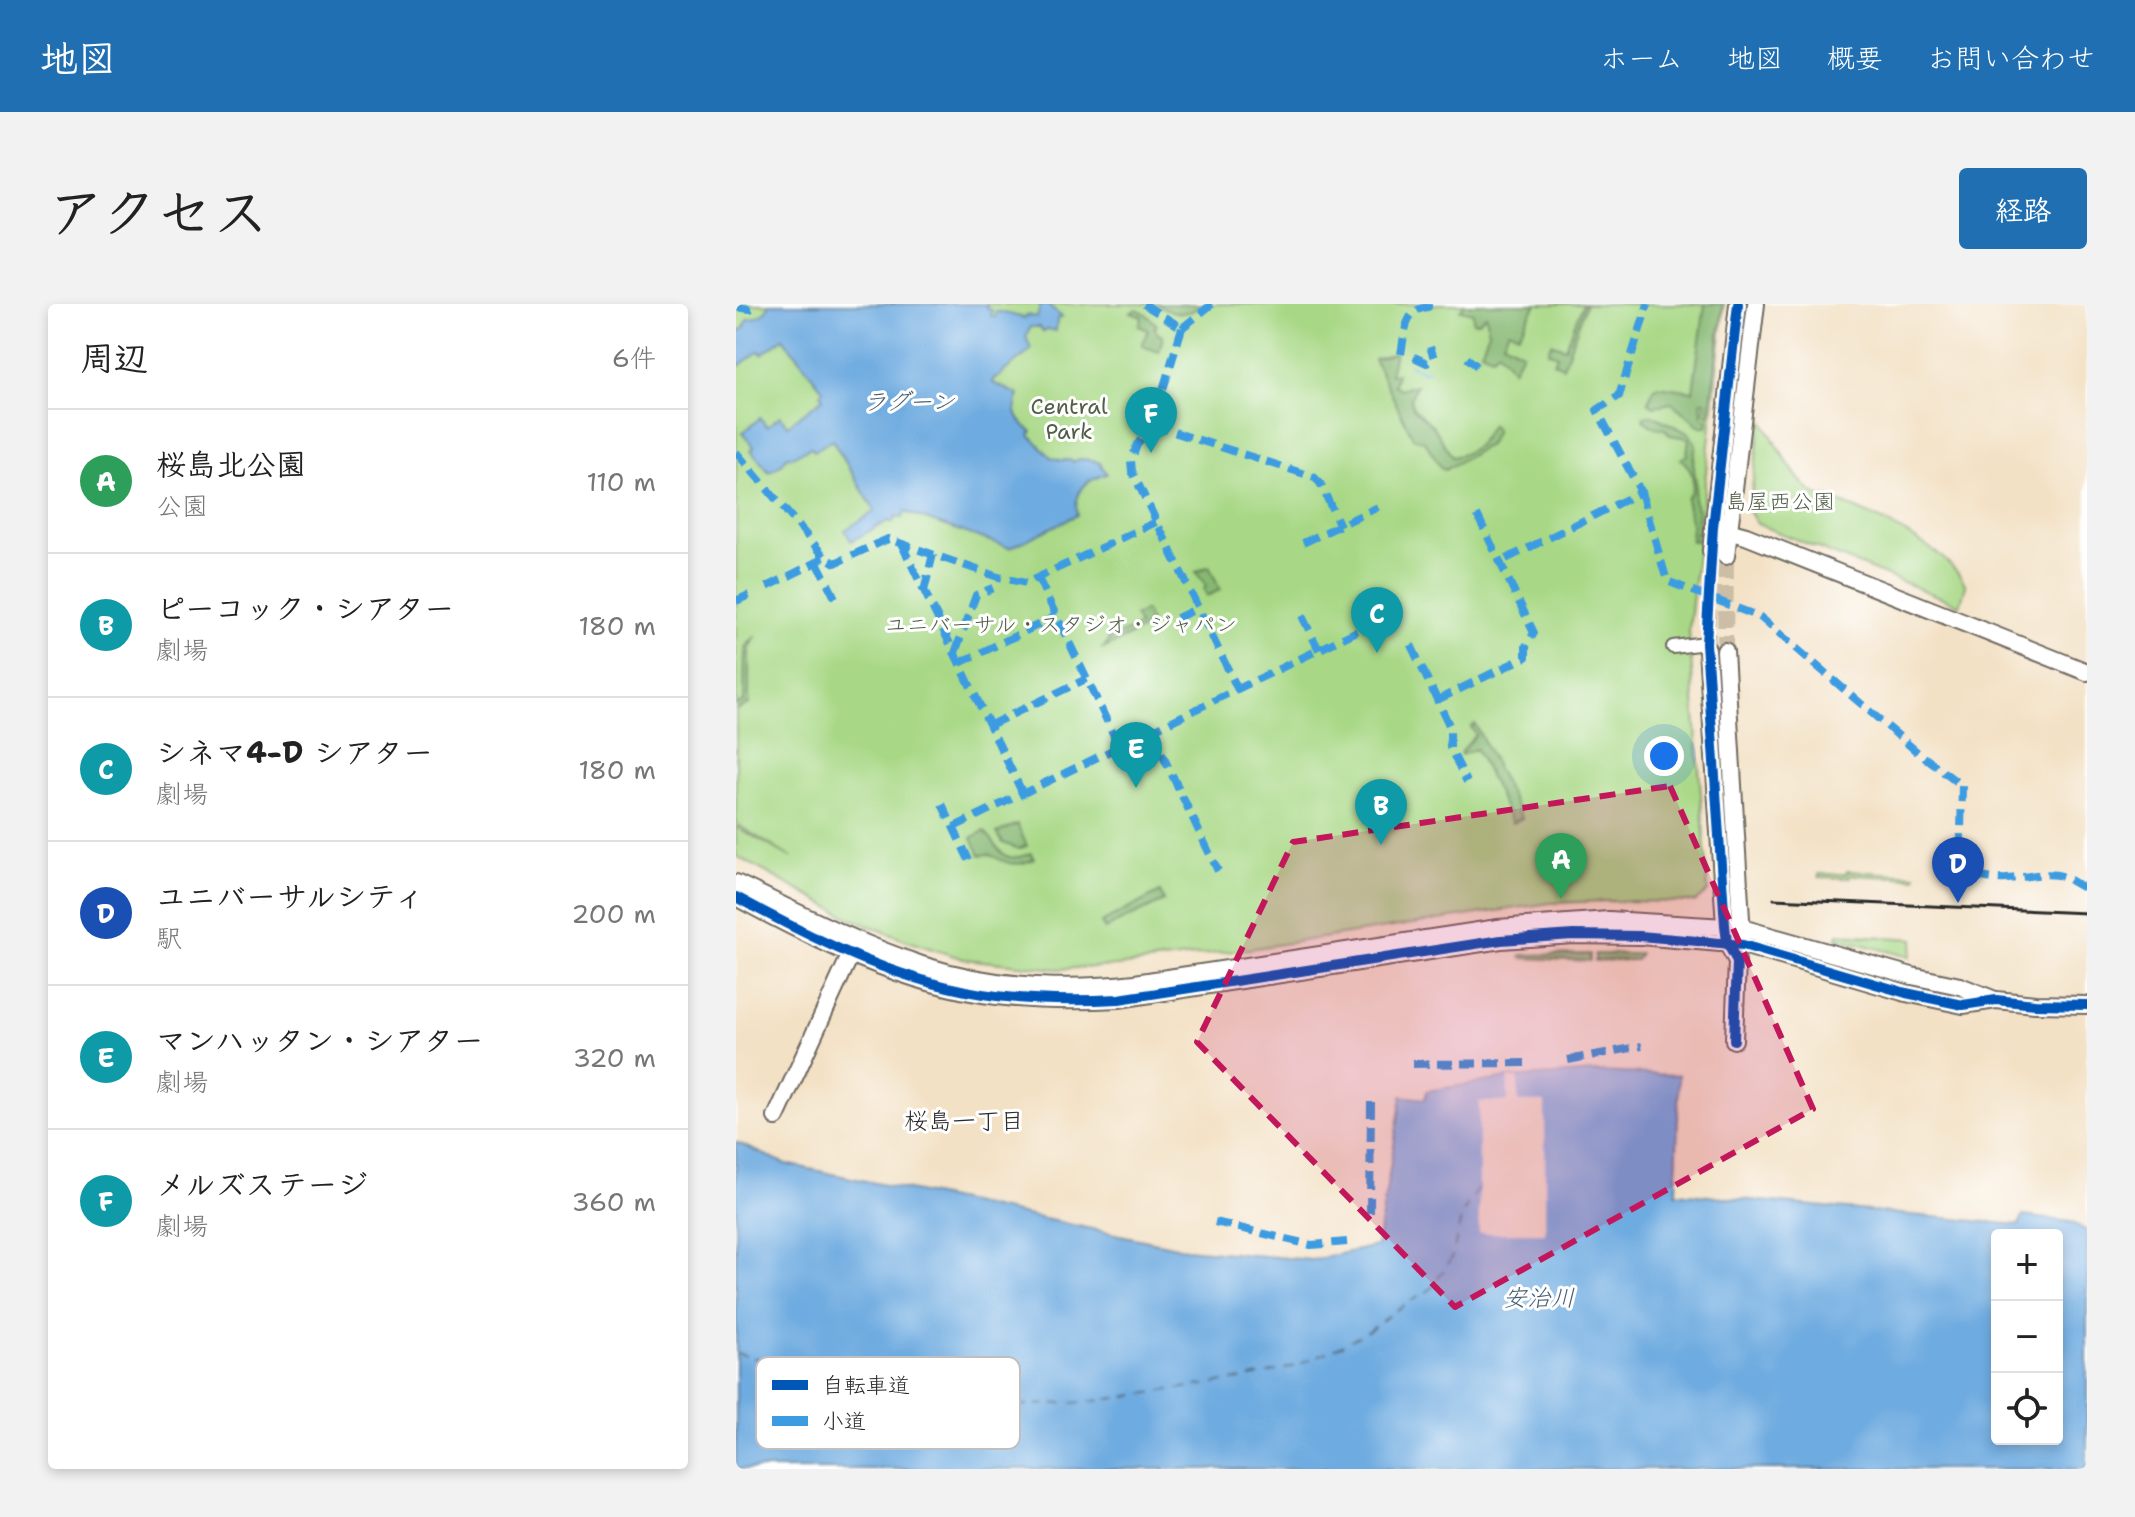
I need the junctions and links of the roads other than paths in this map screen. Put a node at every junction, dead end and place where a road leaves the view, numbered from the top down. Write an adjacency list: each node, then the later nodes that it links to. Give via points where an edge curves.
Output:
1 (1738, 304): 3 (street)
2 (1756, 304): 3 (street)
3 (1721, 529): 4 (street); 8 (street)
4 (1719, 553)
5 (1707, 646): 6 (street); 11 (street)
6 (1673, 647)
7 (1725, 651): 11 (street)
8 (2087, 672)
9 (736, 883): 12 (street)
10 (736, 897): 12 (street)
11 (1735, 940): 12 (street, via 1609,920 1539,924 1135,983 1074,987 963,975); 13 (street, via 1960,986 1996,1000); 14 (street)
12 (854, 946): 15 (street)
13 (2087, 1005)
14 (1734, 1040)
15 (776, 1117)

